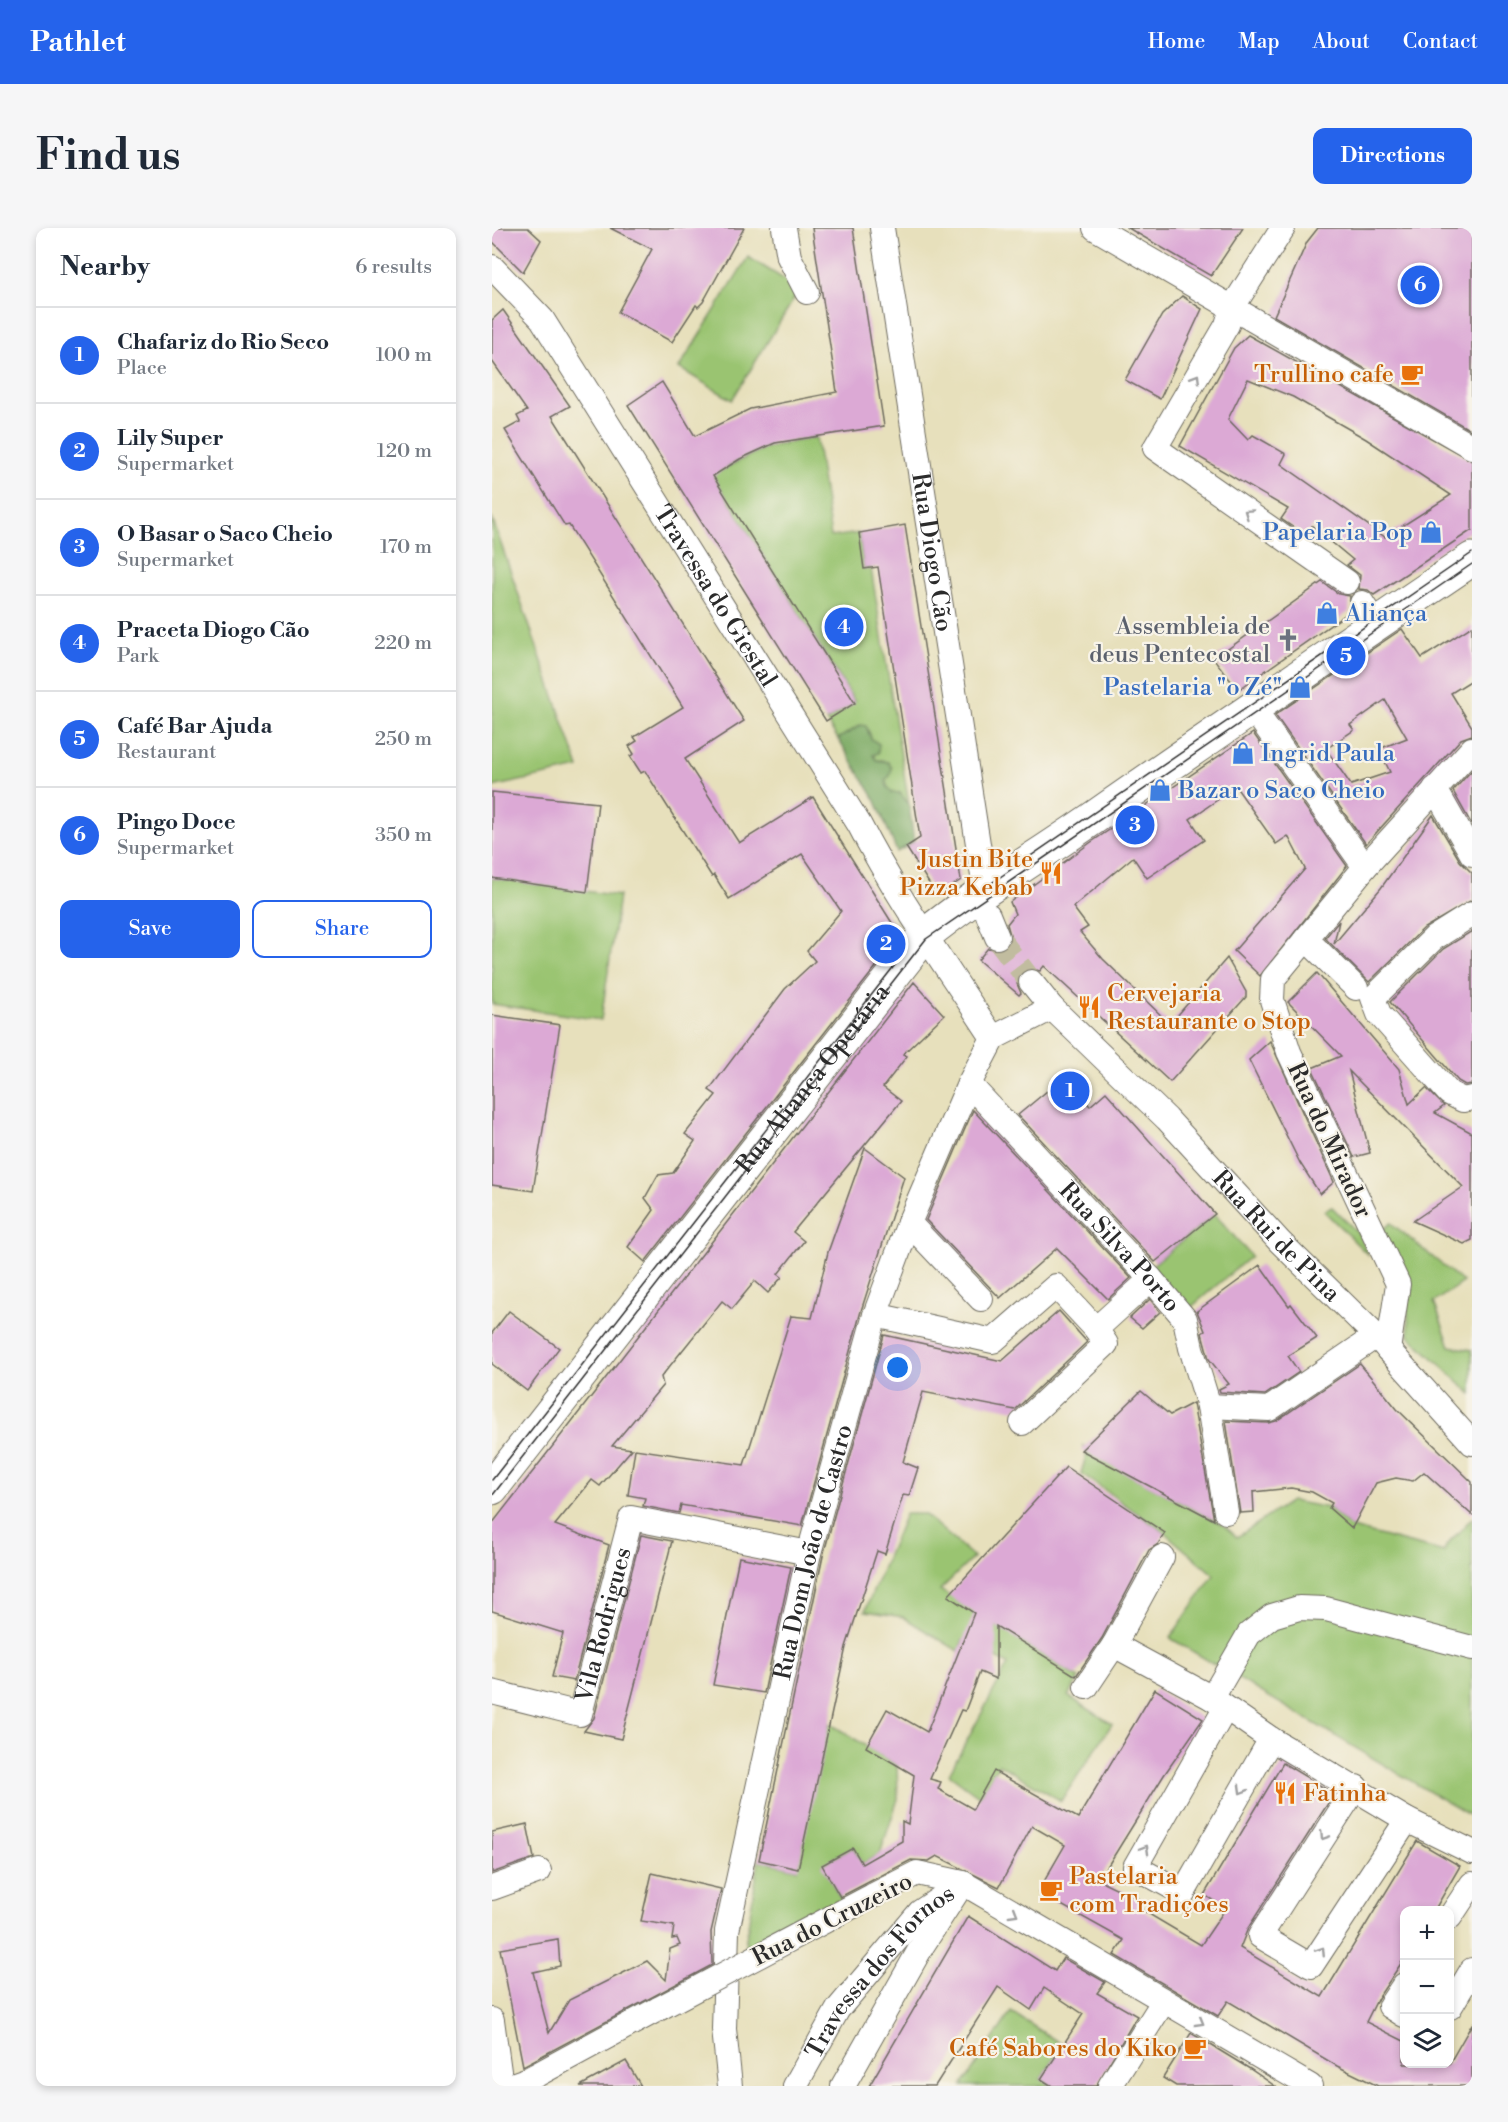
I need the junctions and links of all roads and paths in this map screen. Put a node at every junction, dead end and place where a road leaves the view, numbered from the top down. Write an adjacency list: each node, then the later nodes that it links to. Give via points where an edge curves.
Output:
1 (784, 228): 6 (street, via 789,257)
2 (882, 228): 16 (street, Rua Diogo Cão)
3 (1095, 228): 7 (street)
4 (1283, 228): 7 (street)
5 (492, 267): 18 (street, Travessa do Giestal, via 542,319 859,824 888,880)
6 (807, 292)
7 (1232, 308): 8 (street); 10 (street, one-way to 7, via 1155,448 1227,325)
8 (1472, 447)
9 (1472, 559): 11 (street, Rua Aliança Operária, via 1369,614)
10 (1347, 582)
11 (1252, 707): 15 (street); 18 (street, Rua Aliança Operária, via 959,907)
12 (1472, 749): 13 (street, Rua do Mirador)
13 (1435, 789): 14 (street); 15 (street, Rua do Mirador)
14 (1472, 854)
15 (1365, 867): 19 (street, Rua do Mirador)
16 (983, 876)
17 (1472, 914): 21 (street, via 1434,938 1375,994)
18 (924, 936): 23 (street, Travessa do Giestal); 35 (street, Rua Aliança Operária)
19 (1306, 939): 21 (street); 31 (street, Rua do Mirador, via 1273,979 1272,1000 1290,1052 1398,1284)
20 (1031, 982): 22 (street, Rua Rui de Pina)
21 (1365, 996): 25 (street, via 1449,1093 1464,1100)
22 (1052, 1008): 23 (street); 31 (street, Rua Rui de Pina, via 1167,1119 1280,1242)
23 (993, 1038): 24 (street, Rua Dom João de Castro)
24 (969, 1084): 26 (street, Rua Dom João de Castro); 27 (street, Rua Silva Porto)
25 (1472, 1098)
26 (909, 1223): 28 (street); 29 (street, Rua Dom João de Castro)
27 (1151, 1279): 30 (street); 32 (street, Rua Silva Porto, via 1185,1319)
28 (981, 1299)
29 (875, 1315): 30 (street, via 993,1341 1056,1286); 37 (street, Rua Dom João de Castro)
30 (1096, 1329): 33 (street, via 1106,1344)
31 (1382, 1343): 32 (street, via 1269,1409); 34 (street, Rua Rui de Pina)
32 (1209, 1406): 36 (street, Rua Silva Porto)
33 (1022, 1423)
34 (1472, 1443)
35 (492, 1488)
36 (1226, 1512)
37 (809, 1553): 42 (street, Vila Rodrigues, via 631,1518 580,1714); 61 (street, Rua Dom João de Castro, via 727,1931 724,2029)
38 (1162, 1557): 39 (street)
39 (1114, 1645): 41 (street); 43 (street)
40 (1472, 1648): 43 (street, via 1326,1609 1299,1608 1272,1616 1249,1634 1233,1658)
41 (1086, 1687)
42 (492, 1692)
43 (1219, 1704): 44 (street); 44 (street, one-way to 43, via 1183,1893 1135,1867)
44 (1271, 1739): 45 (street)
45 (1356, 1787): 46 (street); 46 (street, one-way to 46, via 1260,1936 1311,1966)
46 (1407, 1820): 47 (street)
47 (1472, 1852)
48 (539, 1871): 51 (street)
49 (963, 1883): 56 (street, Rua do Cruzeiro, one-way to 56); 60 (street, Rua do Cruzeiro, bridge, via 917,1873 529,2079); 62 (street, Travessa dos Fornos, via 920,1911 838,2009); 63 (street, Travessa dos Fornos, via 921,1946)
50 (1472, 1884): 52 (street)
51 (492, 1888)
52 (1454, 1910)
53 (1472, 1970): 55 (street)
54 (1400, 1991): 57 (street, via 1390,2006)
55 (1454, 1999)
56 (1163, 2002): 64 (street); 65 (street, Rua do Cruzeiro, one-way to 65)
57 (1400, 2012)
58 (492, 2020): 59 (street)
59 (501, 2086)
60 (509, 2086)
61 (730, 2086)
62 (795, 2086)
63 (843, 2086)
64 (1110, 2086)
65 (1310, 2086)

